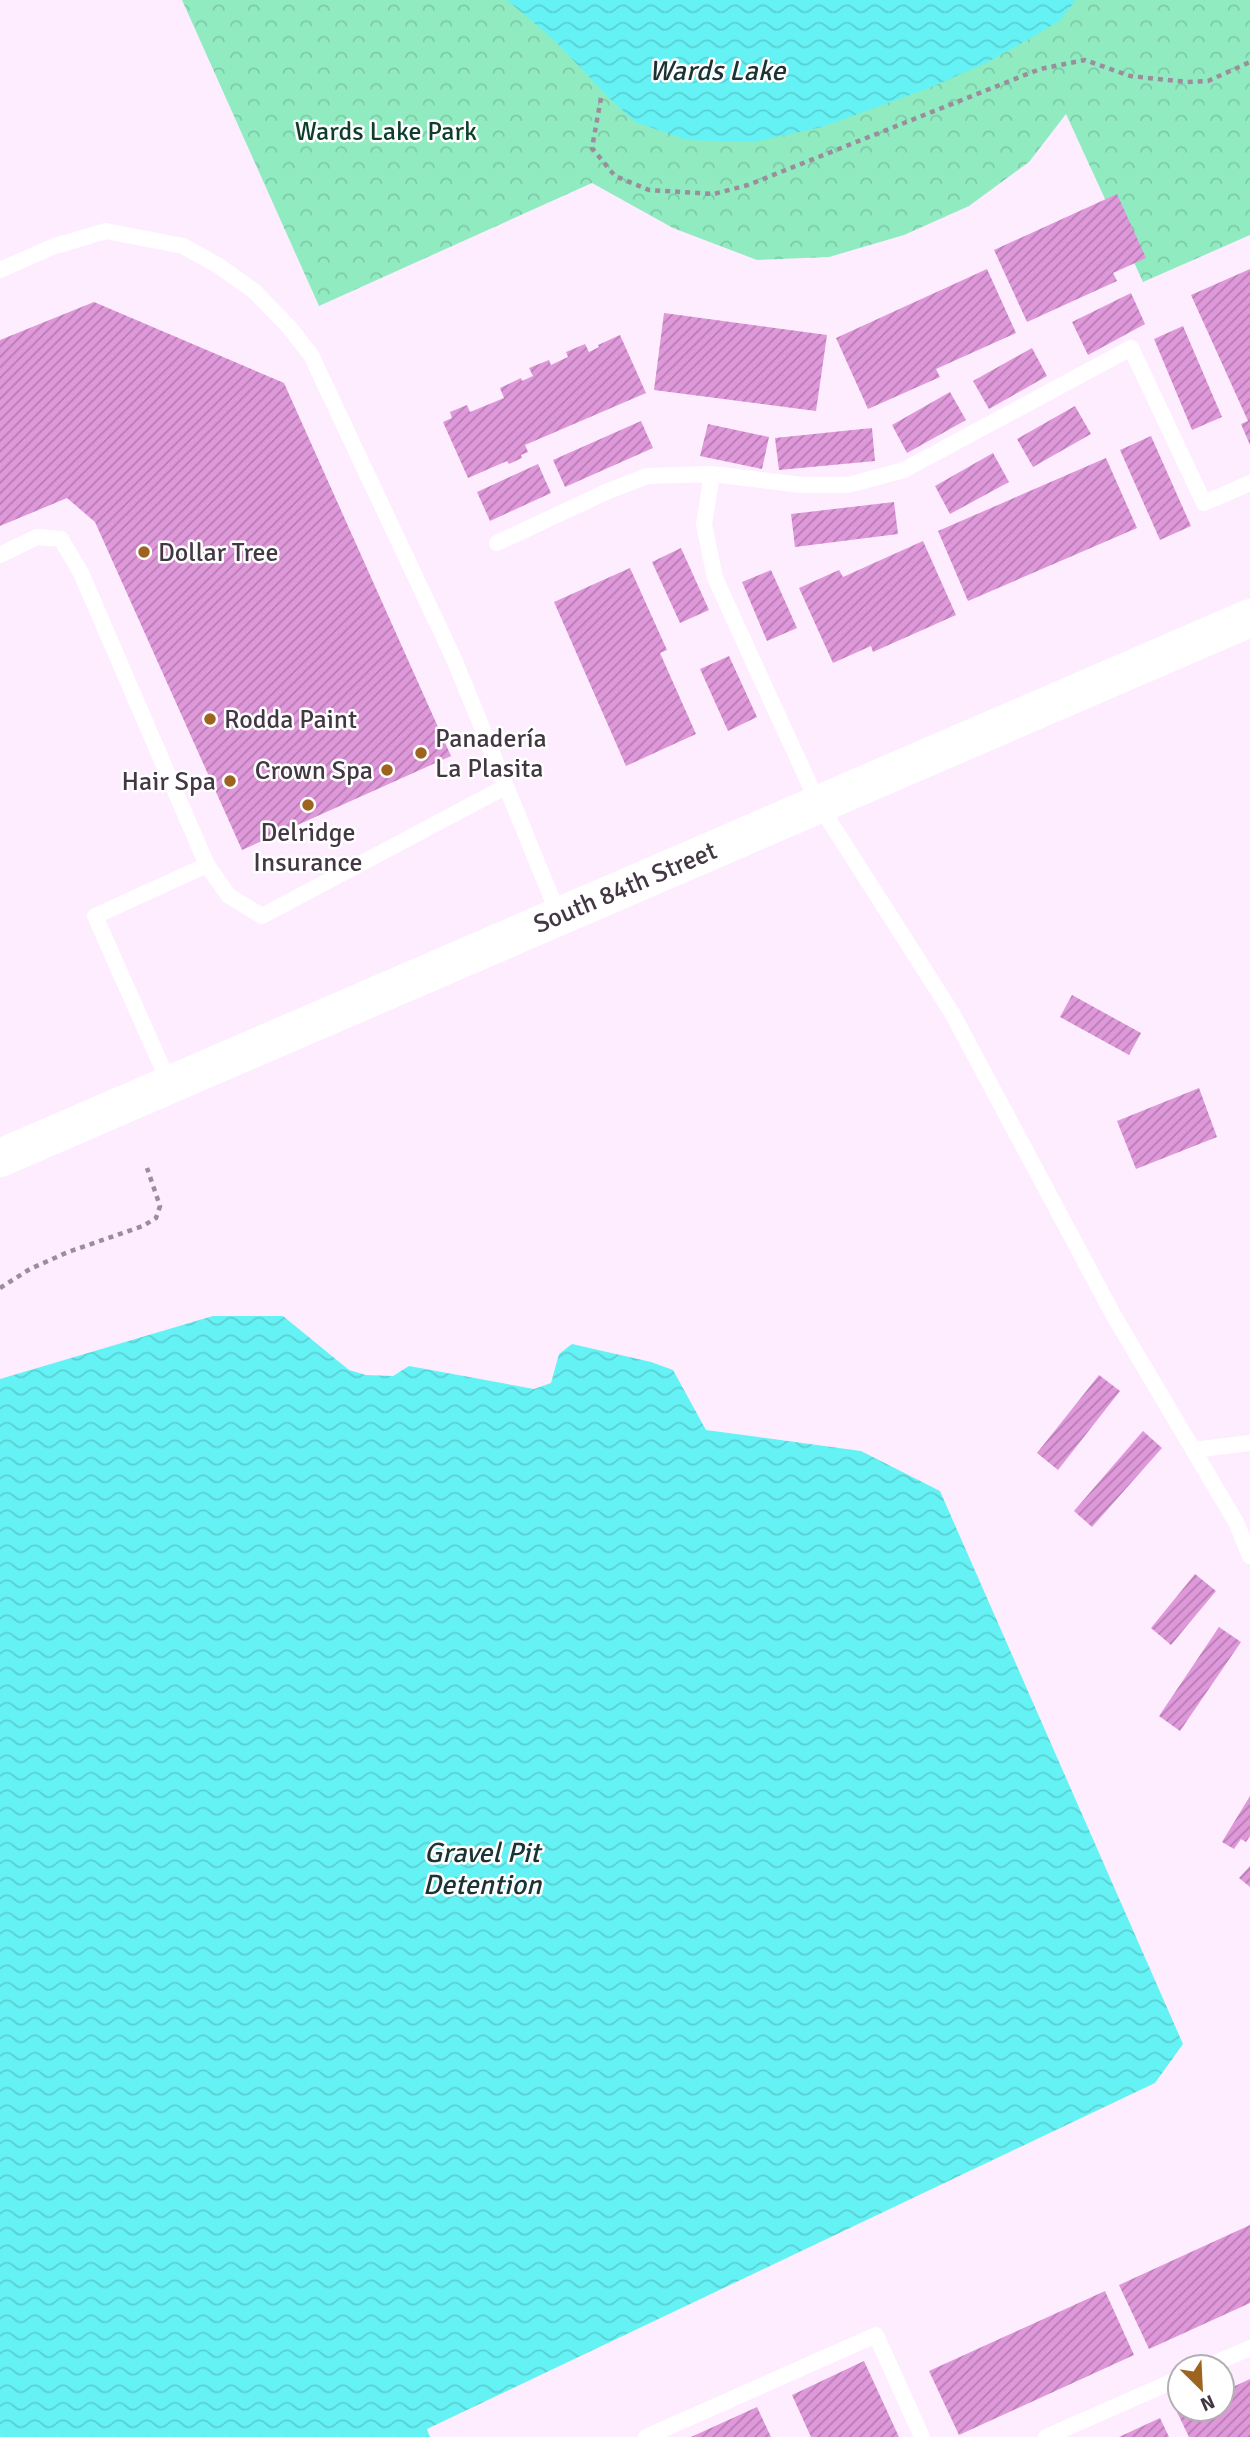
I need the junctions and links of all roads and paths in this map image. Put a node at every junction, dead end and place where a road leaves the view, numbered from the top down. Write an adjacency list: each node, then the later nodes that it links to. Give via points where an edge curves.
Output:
1 (1250, 62): 2 (path, via 1208,81 1187,82 1130,76 1085,60 1040,69 748,185 714,194 649,190 615,176 592,148)
2 (601, 98)
3 (0, 270): 9 (lane, via 52,247 106,231 183,246 254,291 311,355 454,659)
4 (712, 474): 5 (lane, via 801,485 848,485 904,470 1131,348 1205,503); 6 (lane, via 647,476); 10 (lane, via 704,524 715,578)
5 (1250, 483)
6 (497, 543)
7 (0, 555): 11 (lane, via 37,537 61,538 81,573)
8 (1250, 618): 10 (main road, South 84th Street)
9 (505, 787): 11 (lane, via 262,916 229,896); 12 (lane)
10 (818, 803): 12 (main road, South 84th Street); 18 (lane, via 952,1013 1114,1316)
11 (207, 865): 13 (lane, via 95,916)
12 (559, 916): 13 (main road, South 84th Street)
13 (170, 1085): 14 (main road, South 84th Street)
14 (0, 1158)
15 (147, 1168): 16 (path, via 160,1206 156,1218 30,1269)
16 (0, 1288)
17 (1250, 1443): 18 (lane)
18 (1194, 1450): 19 (lane, via 1236,1522)
19 (1250, 1556)
20 (1166, 2384): 23 (lane)
21 (646, 2437): 22 (lane, via 876,2335)
22 (922, 2437)
23 (1046, 2437)

